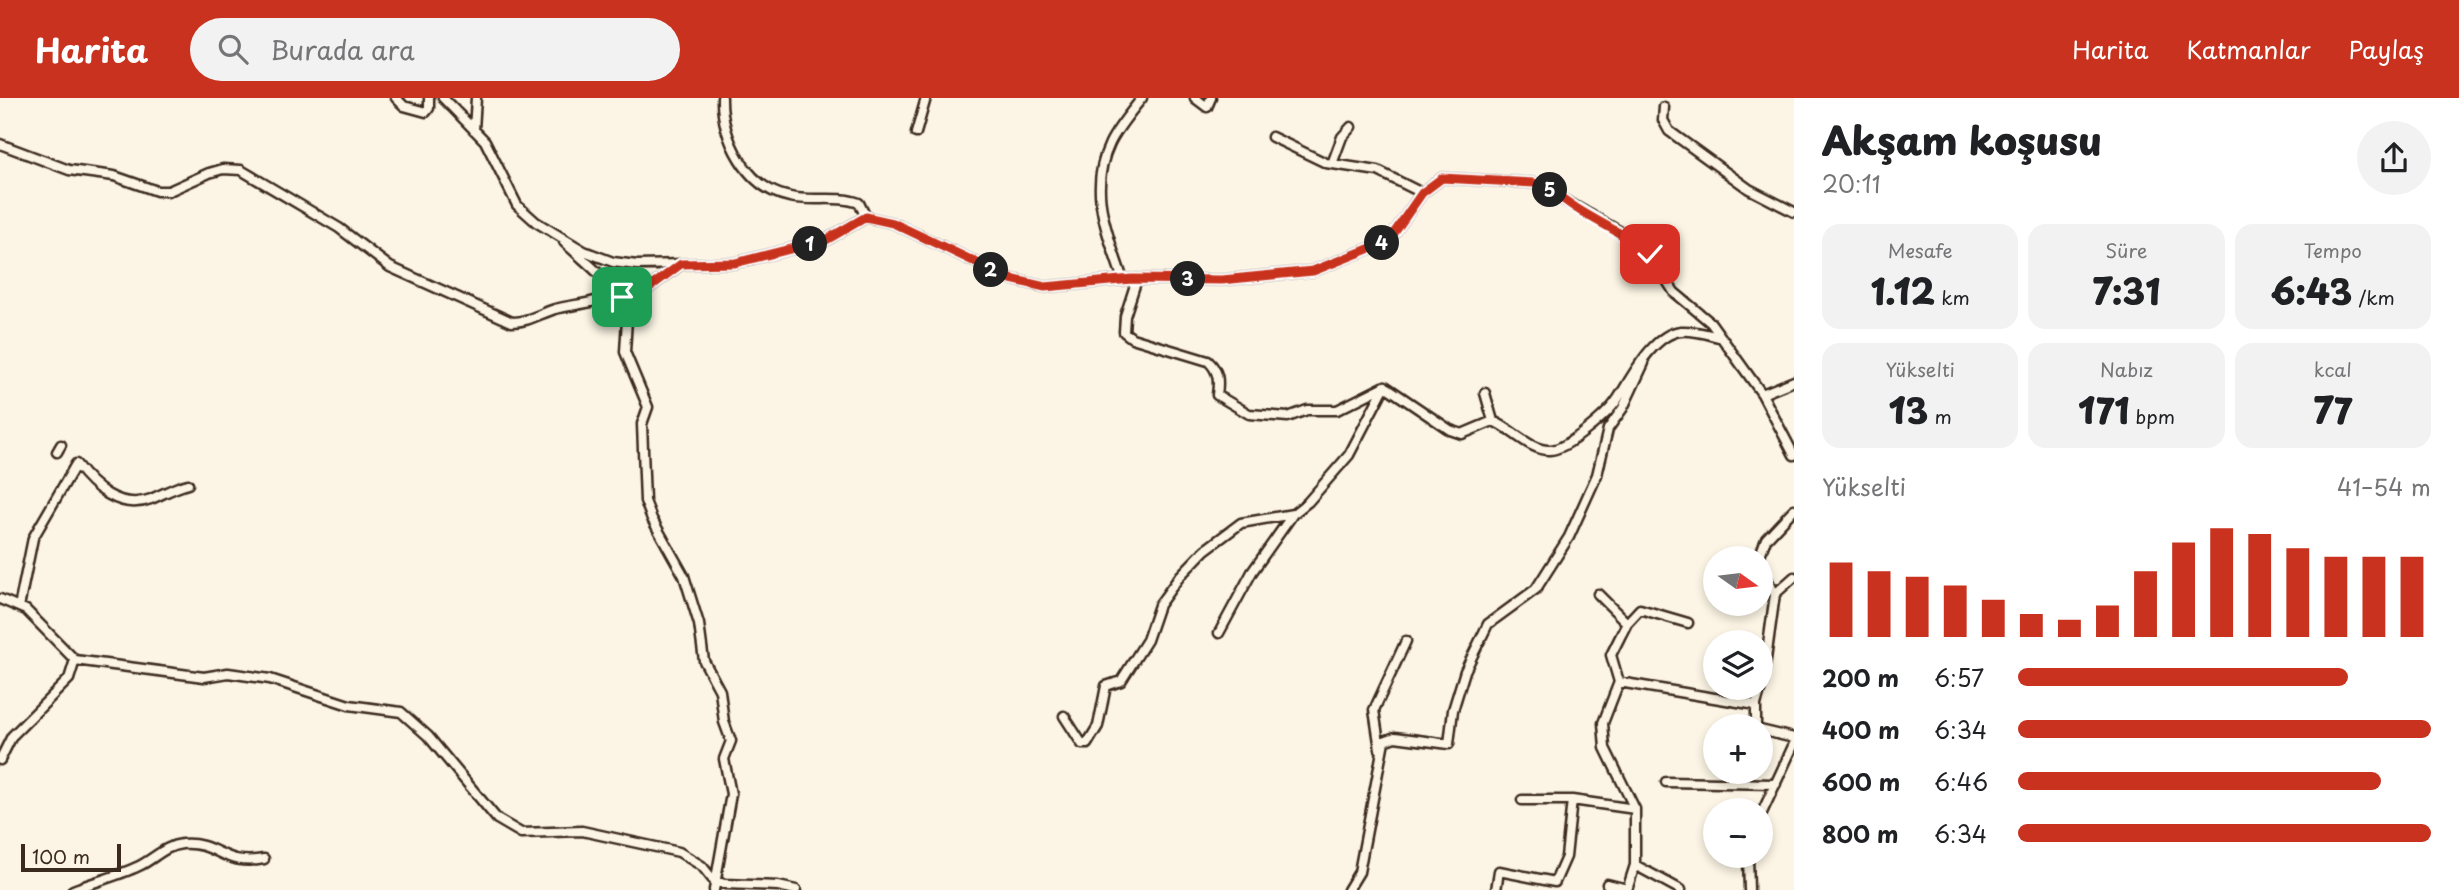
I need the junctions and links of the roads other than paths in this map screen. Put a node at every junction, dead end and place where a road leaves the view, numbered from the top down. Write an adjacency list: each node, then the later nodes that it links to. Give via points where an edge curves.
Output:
1 (396, 98): 2 (street, via 404,106 426,112)
2 (429, 98)
3 (443, 98): 12 (street)
4 (476, 98): 12 (street)
5 (722, 98): 19 (street, via 727,138 736,156 771,191 818,200 850,199 859,203)
6 (926, 98): 13 (street)
7 (1142, 98): 23 (street, via 1111,141 1103,161 1098,200)
8 (1195, 98): 9 (street, via 1207,107)
9 (1211, 98)
10 (1664, 107): 18 (street, via 1663,120 1669,131 1749,189)
11 (1351, 127): 16 (street)
12 (474, 130): 20 (street, via 485,141 517,205)
13 (916, 133)
14 (1272, 137): 16 (street)
15 (0, 144): 24 (street, via 69,170 114,176 157,191 169,191 223,169 241,170 340,228 390,267 512,322)
16 (1332, 164): 17 (street, via 1378,171)
17 (1422, 193): 22 (street, via 1390,239 1313,271 1222,280); 25 (street, via 1442,178 1545,186 1650,254 1674,292 1711,323)
18 (1794, 212)
19 (866, 217): 21 (street, via 826,240 735,263); 23 (street, via 893,223 1011,279 1045,287)
20 (558, 235): 21 (street, via 613,262); 24 (street)
21 (681, 264): 24 (street, via 638,296)
22 (1137, 279): 23 (street); 28 (street, via 1124,332 1208,361 1215,368 1217,396 1249,414 1288,417 1307,410 1337,410)
23 (1123, 281)
24 (618, 295): 66 (street, via 627,319 625,352 648,407 642,424 645,501 684,576 699,624 704,661 720,691 731,741 724,759 732,794)
25 (1719, 337): 26 (street, via 1679,331); 30 (street)
26 (1644, 358): 31 (street, via 1616,401 1567,445 1540,449); 54 (street, via 1623,408 1608,429 1597,475 1569,537 1536,589 1488,624 1465,671 1453,709 1449,744 1386,738)
27 (1794, 381): 30 (street)
28 (1385, 386): 31 (street, via 1462,434); 35 (street, via 1349,455)
29 (1485, 393): 31 (street)
30 (1762, 394): 32 (street)
31 (1493, 421)
32 (1794, 455)
33 (188, 484): 42 (street, via 135,503 110,496 89,482 76,464 33,538)
34 (1794, 509): 36 (street)
35 (1293, 514): 45 (street, via 1252,572); 51 (street, via 1241,523 1180,576 1121,681 1106,686 1098,726 1087,744 1082,744)
36 (1763, 546)
37 (1794, 577): 40 (street)
38 (1773, 590): 40 (street)
39 (1598, 594): 44 (street)
40 (1775, 594): 49 (street)
41 (0, 599): 42 (street)
42 (19, 607): 47 (street)
43 (1688, 622): 44 (street, via 1640,609)
44 (1627, 623): 48 (street, via 1611,655)
45 (1219, 633)
46 (1406, 641): 54 (street, via 1374,710)
47 (75, 660): 55 (street, via 69,679 12,737); 66 (street, via 204,677 228,673 270,679 349,705 401,712 428,736 497,819 521,833 582,831 679,852 702,866)
48 (1619, 682): 49 (street); 61 (street, via 1603,723 1605,748)
49 (1756, 705): 50 (street)
50 (1756, 714)
51 (1064, 716)
52 (1773, 734): 53 (street)
53 (1794, 741): 57 (street)
54 (1381, 755): 69 (street, via 1359,873)
55 (0, 760)
56 (1666, 782): 57 (street)
57 (1776, 785): 58 (street)
58 (1770, 798)
59 (1522, 800): 60 (street)
60 (1572, 800): 61 (street); 70 (street, via 1566,857 1555,882 1499,871)
61 (1635, 809): 63 (street)
62 (264, 859): 67 (street, via 235,862 202,845 179,844 140,866)
63 (1634, 866): 71 (street); 72 (street)
64 (1748, 868): 73 (street)
65 (1607, 884): 71 (street)
66 (714, 885): 68 (street)
67 (73, 890)
68 (796, 890)
69 (1348, 890)
70 (1496, 890)
71 (1627, 890)
72 (1681, 890)
73 (1749, 890)

